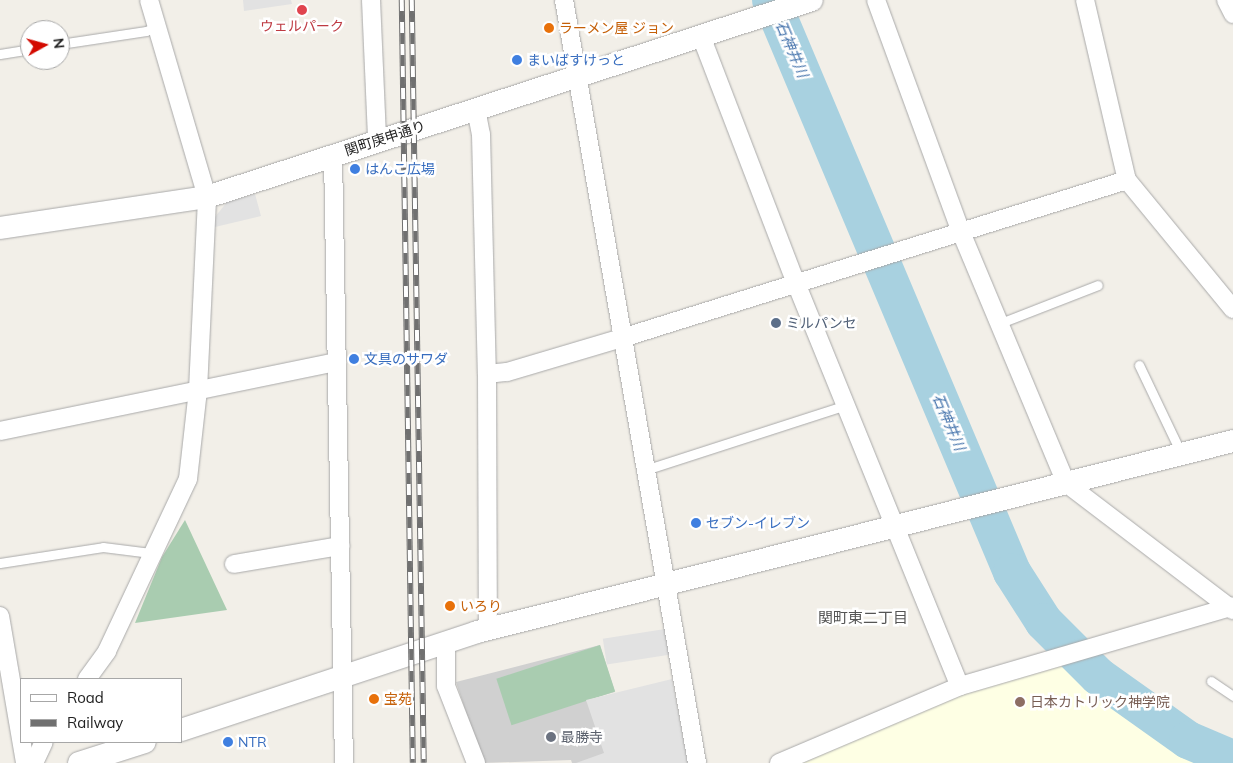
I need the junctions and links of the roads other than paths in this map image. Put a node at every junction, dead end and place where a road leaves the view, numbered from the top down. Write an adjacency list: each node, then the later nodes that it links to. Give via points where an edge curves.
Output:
1 (149, 0): 9 (street)
2 (371, 0): 16 (street)
3 (564, 0): 14 (street)
4 (812, 0): 10 (street, 関町庚申通り)
5 (876, 0): 21 (street)
6 (1085, 0): 18 (street)
7 (1226, 0): 8 (street)
8 (1233, 14)
9 (157, 26): 11 (lane, via 146,31); 19 (street)
10 (701, 36): 14 (street, 関町庚申通り); 22 (street)
11 (70, 42)
12 (20, 51): 13 (lane)
13 (0, 54)
14 (577, 76): 15 (street, 関町庚申通り); 26 (street)
15 (476, 109): 16 (street, 関町庚申通り); 29 (street, via 481,134)
16 (377, 140): 17 (street, 関町庚申通り)
17 (334, 154): 19 (street, 関町庚申通り); 27 (street)
18 (1127, 180): 21 (street); 24 (street)
19 (207, 197): 20 (street, 関町庚申通り); 30 (street)
20 (0, 228)
21 (960, 232): 22 (street); 25 (street)
22 (796, 284): 26 (street); 31 (street)
23 (1098, 285): 25 (lane)
24 (1233, 310)
25 (998, 325): 36 (street)
26 (622, 338): 29 (street, via 507,372); 35 (street)
27 (337, 362): 30 (street); 38 (street)
28 (1139, 365): 34 (lane)
29 (487, 374): 45 (street)
30 (198, 390): 32 (street); 39 (street, via 188,479)
31 (846, 405): 35 (lane); 37 (street)
32 (0, 431)
33 (1233, 440): 34 (street)
34 (1182, 454): 36 (street)
35 (645, 470): 42 (street)
36 (1066, 483): 37 (street); 43 (street)
37 (895, 527): 42 (street); 50 (street)
38 (340, 546): 41 (street); 47 (street)
39 (151, 553): 40 (lane, via 103,547); 48 (street, via 107,652)
40 (0, 562)
41 (234, 564)
42 (667, 585): 45 (street); 62 (street)
43 (1232, 608): 50 (street)
44 (0, 616): 53 (street)
45 (488, 629): 46 (street)
46 (446, 642): 47 (street); 61 (street, via 446,686)
47 (342, 676): 52 (street); 60 (street)
48 (88, 678)
49 (1211, 681): 51 (lane)
50 (960, 686): 63 (street)
51 (1233, 696)
52 (182, 730)
53 (20, 738)
54 (21, 743): 57 (street)
55 (44, 743): 58 (street)
56 (142, 743): 59 (street)
57 (24, 763)
58 (34, 763)
59 (80, 763)
60 (344, 763)
61 (476, 763)
62 (697, 763)
63 (779, 763)

